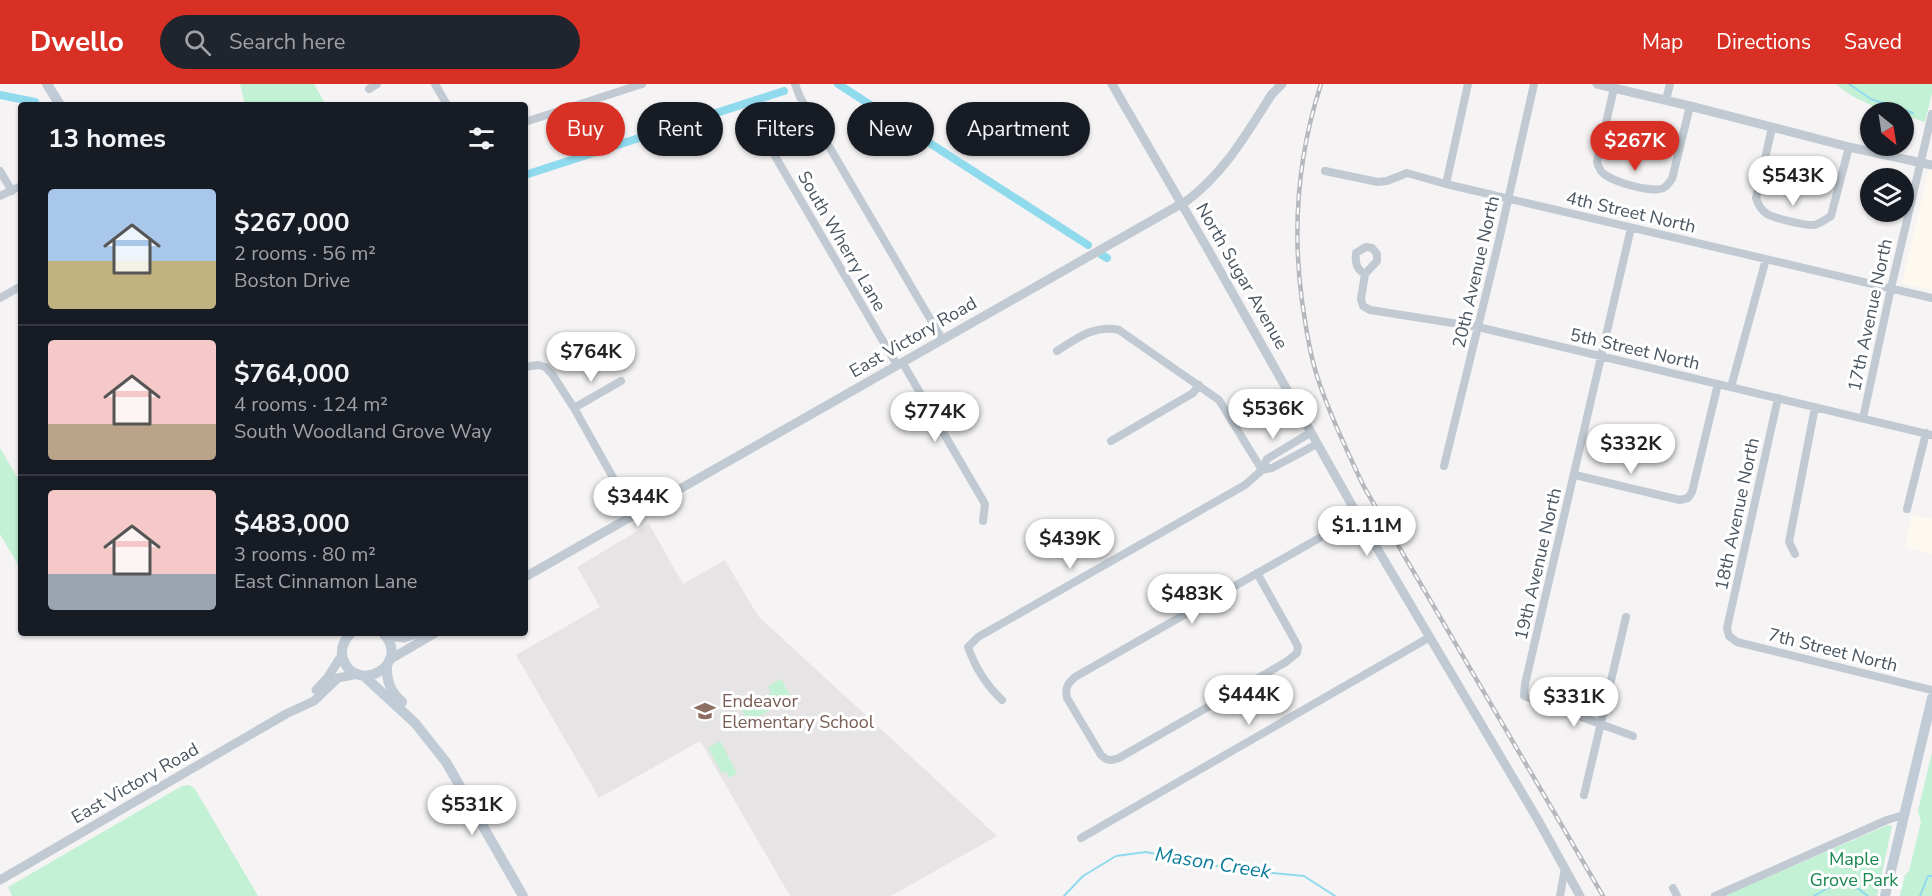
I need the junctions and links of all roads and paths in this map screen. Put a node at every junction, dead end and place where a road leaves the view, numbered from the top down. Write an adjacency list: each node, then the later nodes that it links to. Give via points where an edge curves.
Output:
1 (48, 84): 15 (main road)
2 (377, 84): 13 (street)
3 (435, 84): 16 (street)
4 (795, 84): 41 (street)
5 (1112, 84): 32 (street, North Sugar Avenue)
6 (1282, 84): 32 (street, East Victory Road, via 1222,169 1205,187)
7 (1468, 84): 27 (street)
8 (1534, 84): 31 (street, 20th Avenue North)
9 (1597, 84): 12 (street)
10 (1670, 84): 14 (street)
11 (636, 85): 19 (street)
12 (1614, 88): 14 (street); 17 (street, via 1597,162 1607,176 1645,189 1665,187 1672,179)
13 (369, 89)
14 (1666, 100): 17 (street)
15 (58, 102)
16 (445, 102)
17 (1690, 106): 20 (street)
18 (1932, 114): 23 (street, 17th Avenue North)
19 (528, 121)
20 (1772, 128): 21 (street); 21 (street, via 1756,198 1766,214 1785,219 1813,225 1831,216)
21 (1849, 147): 23 (street)
22 (775, 156): 44 (street, South Wherry Lane)
23 (1921, 163): 24 (street); 37 (street, 17th Avenue North)
24 (1932, 165)
25 (0, 171): 29 (street)
26 (1325, 171): 27 (street, 4th Street North, via 1378,182 1407,173 1418,174)
27 (1446, 184): 31 (street, 4th Street North)
28 (18, 188): 29 (street)
29 (12, 191): 30 (street)
30 (0, 196)
31 (1508, 199): 33 (street, 4th Street North); 40 (street, 20th Avenue North)
32 (1181, 203): 41 (street, East Victory Road); 54 (street, North Sugar Avenue)
33 (1631, 228): 34 (street, 4th Street North); 43 (street, 19th Avenue North)
34 (1766, 259): 37 (street, 4th Street North); 49 (street)
35 (1365, 274): 40 (street, 5th Street North, via 1361,299 1370,310)
36 (18, 288): 38 (street)
37 (1891, 288): 39 (street, 4th Street North); 53 (street, 17th Avenue North)
38 (0, 298)
39 (1932, 298)
40 (1478, 327): 43 (street, 5th Street North); 58 (street, 20th Avenue North)
41 (942, 339): 44 (street, East Victory Road)
42 (1056, 351): 48 (street, via 1096,329 1108,327 1119,330)
43 (1600, 356): 47 (street, 5th Street North); 60 (street, 19th Avenue North)
44 (900, 363): 62 (street, East Victory Road); 64 (street, South Wherry Lane, via 985,504)
45 (528, 367): 52 (street, via 545,367)
46 (621, 381): 52 (street)
47 (1718, 384): 49 (street, 5th Street North); 60 (street, via 1688,498 1680,500)
48 (1199, 385): 56 (street, via 1193,393); 59 (street, via 1219,400)
49 (1731, 387): 50 (street, 5th Street North)
50 (1778, 398): 51 (street, 5th Street North); 75 (street, 18th Avenue North, via 1727,628)
51 (1815, 407): 53 (street, 5th Street North); 65 (street, via 1789,542)
52 (574, 408): 62 (street)
53 (1863, 418): 55 (street, 5th Street North)
54 (1310, 433): 57 (street, North Sugar Avenue); 59 (street, via 1267,459)
55 (1929, 434): 61 (street)
56 (1111, 441)
57 (1317, 444): 59 (street); 63 (street, North Sugar Avenue)
58 (1444, 466)
59 (1262, 470): 80 (street, via 1245,485 978,637 968,647 972,659)
60 (1575, 475): 83 (street, 19th Avenue North, via 1524,696)
61 (1907, 509)
62 (634, 515): 67 (street, East Victory Road)
63 (1358, 516): 66 (street); 74 (street, North Sugar Avenue)
64 (983, 520)
65 (1795, 554)
66 (1257, 573): 66 (street, via 1294,639 1297,653 1119,758 1105,759 1067,699 1068,682)
67 (528, 575)
68 (1626, 617): 83 (street)
69 (349, 636): 76 (main road)
70 (385, 636): 77 (main road, via 391,648)
71 (394, 636): 72 (street)
72 (410, 636)
73 (430, 636): 77 (street)
74 (1430, 636): 88 (street); 89 (street, North Sugar Avenue)
75 (1729, 636): 79 (street, 7th Street North, via 1737,642)
76 (342, 655): 78 (main road, via 348,667); 82 (street, East Victory Road, via 321,686)
77 (388, 663): 78 (main road, via 377,674); 85 (main road, via 391,689 428,728)
78 (361, 675): 82 (street, East Victory Road, via 338,678 314,701); 85 (main road, via 415,723)
79 (1932, 690)
80 (1002, 700)
81 (1932, 700): 87 (main road)
82 (286, 714): 90 (street, East Victory Road)
83 (1601, 724): 84 (street); 86 (street)
84 (1633, 736)
85 (446, 762): 91 (main road)
86 (1584, 795)
87 (1904, 815): 94 (street); 95 (main road)
88 (1081, 838)
89 (1565, 868): 92 (street); 93 (street, North Sugar Avenue)
90 (0, 880)
91 (523, 896)
92 (1560, 896)
93 (1580, 896)
94 (1715, 896)
95 (1885, 896)

